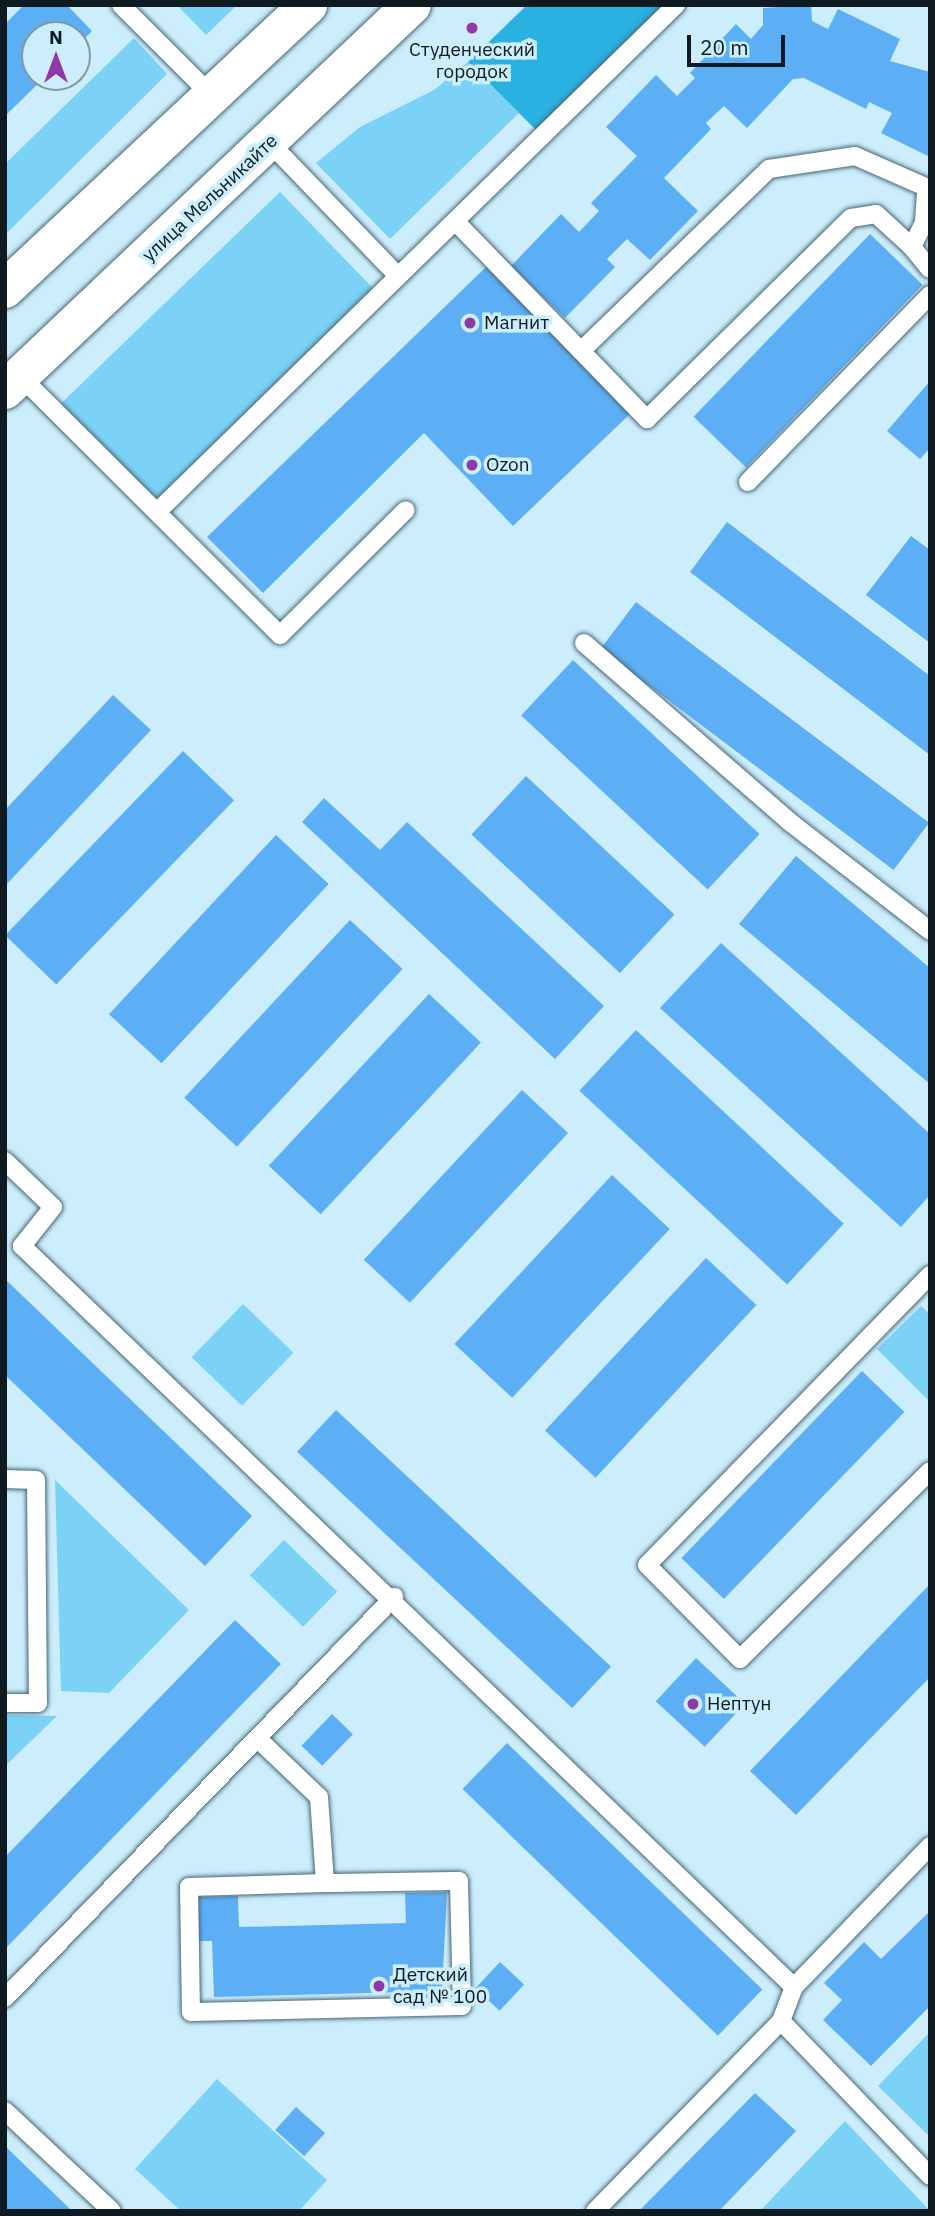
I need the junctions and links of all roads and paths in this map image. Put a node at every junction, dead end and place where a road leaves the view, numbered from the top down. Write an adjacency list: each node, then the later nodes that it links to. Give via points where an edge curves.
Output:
1 (121, 5): 5 (lane)
2 (308, 5): 5 (main road)
3 (412, 5): 6 (main road, улица Мельникайте)
4 (676, 5): 8 (lane)
5 (211, 95): 12 (main road)
6 (269, 142): 11 (lane); 15 (main road, улица Мельникайте)
7 (928, 189): 9 (lane, via 924,222); 14 (lane, via 855,156 769,169)
8 (455, 221): 11 (lane); 14 (lane)
9 (912, 247): 10 (lane); 14 (lane, via 876,214 851,218 647,419)
10 (930, 269)
11 (398, 276): 18 (lane)
12 (5, 289)
13 (930, 295): 16 (lane)
14 (581, 351)
15 (13, 383): 18 (lane)
16 (748, 482)
17 (406, 510): 18 (lane, via 280,635)
18 (157, 512)
19 (584, 643): 20 (lane, via 791,823)
20 (930, 931)
21 (5, 1161): 25 (lane, via 54,1207 22,1246)
22 (930, 1275): 23 (lane, via 647,1565 740,1659)
23 (930, 1471)
24 (5, 1479): 26 (lane, via 36,1480 38,1703)
25 (394, 1597): 27 (lane); 30 (lane)
26 (5, 1703)
27 (258, 1739): 29 (lane, via 319,1797); 31 (lane)
28 (930, 1846): 30 (lane)
29 (325, 1883): 29 (lane, via 189,1887 191,2012 462,2006 459,1881)
30 (794, 1987): 32 (lane)
31 (5, 1998)
32 (781, 2021): 34 (lane); 36 (lane)
33 (5, 2111): 35 (lane)
34 (930, 2176)
35 (112, 2211)
36 (595, 2211)

